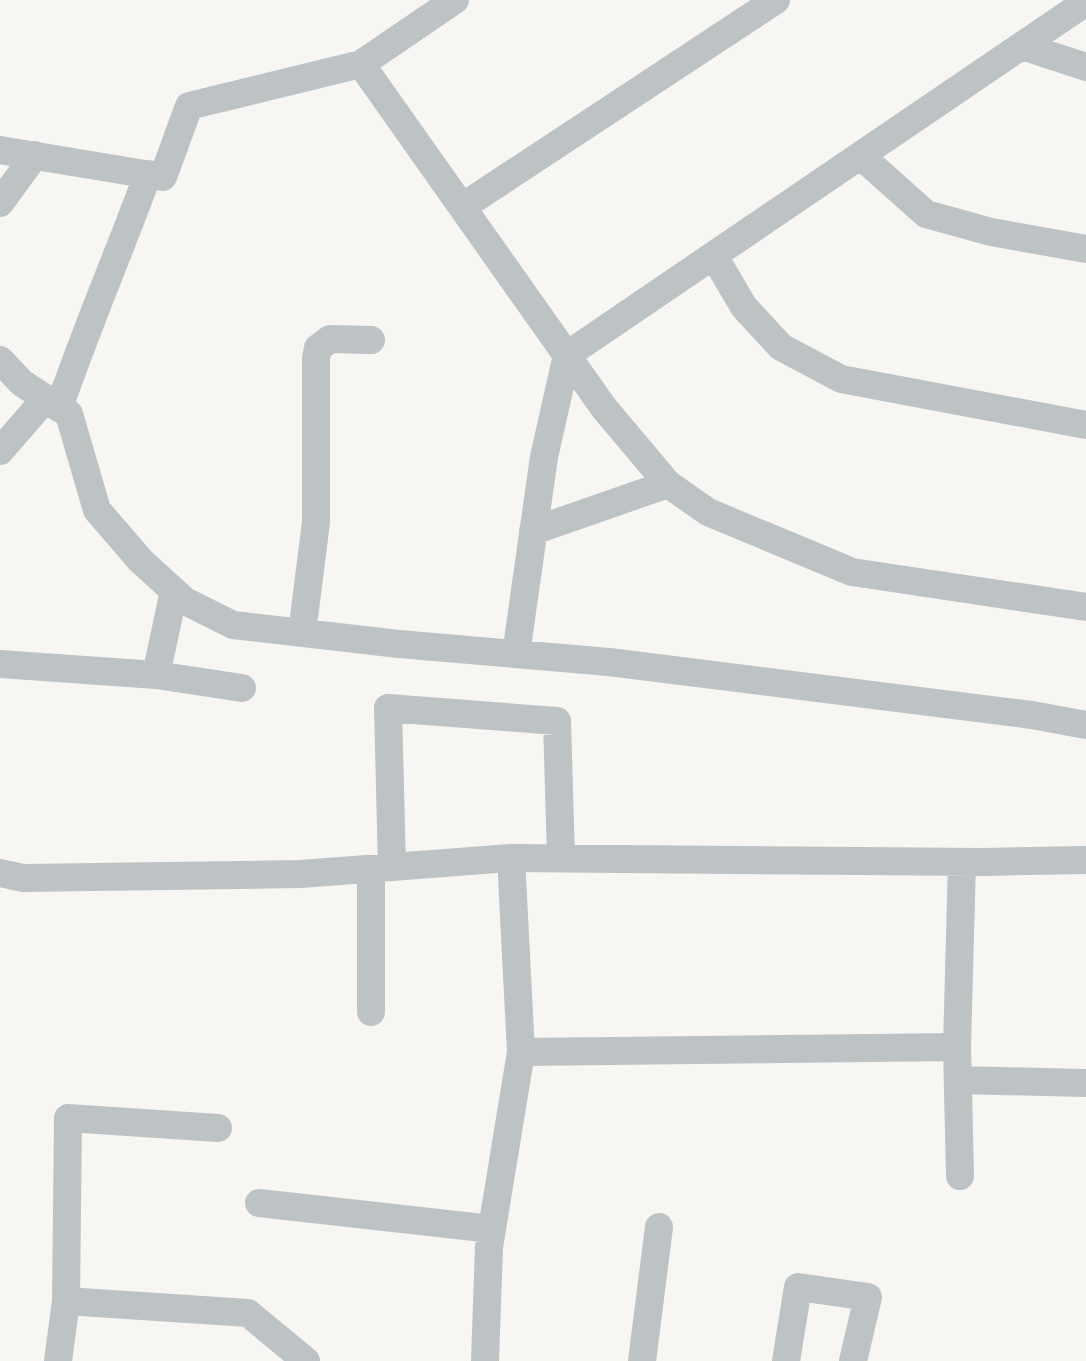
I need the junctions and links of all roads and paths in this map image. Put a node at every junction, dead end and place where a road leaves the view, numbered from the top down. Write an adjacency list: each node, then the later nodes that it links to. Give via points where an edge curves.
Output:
1 (455, 0): 5 (street)
2 (776, 0): 12 (street)
3 (1086, 2): 4 (street)
4 (1022, 46): 6 (street); 9 (street)
5 (361, 64): 10 (street, via 189,106 163,177); 12 (street)
6 (1086, 67)
7 (0, 150): 8 (street)
8 (35, 156): 10 (street); 11 (street)
9 (861, 156): 13 (street, via 926,214 991,232); 14 (street)
10 (148, 174): 18 (street, via 122,246)
11 (0, 203)
12 (462, 207): 16 (street)
13 (1086, 250)
14 (714, 256): 16 (street); 19 (street, via 744,307 781,347 841,379)
15 (371, 340): 25 (street, via 330,339 318,348 316,522)
16 (567, 355): 21 (street, via 604,408); 22 (street, via 544,456)
17 (0, 360): 18 (street, via 22,383)
18 (52, 403): 20 (street); 23 (street, via 69,414 98,510 140,560)
19 (1086, 425)
20 (0, 451)
21 (668, 484): 22 (street); 24 (street, via 708,512 852,572)
22 (533, 532): 26 (street)
23 (174, 591): 25 (street, via 185,601 233,625); 28 (street)
24 (1086, 607)
25 (302, 633): 26 (street)
26 (516, 654): 30 (street, via 1032,715)
27 (0, 664): 28 (street)
28 (156, 675): 29 (street)
29 (242, 688)
30 (1086, 725)
31 (511, 858): 32 (street); 35 (street); 39 (street)
32 (561, 858): 34 (street); 35 (street, via 557,721 388,708)
33 (1086, 860): 34 (street)
34 (962, 862): 38 (street)
35 (382, 868): 36 (street, via 267,874 23,878); 37 (street)
36 (0, 873)
37 (372, 1012)
38 (957, 1048): 39 (street); 40 (street)
39 (521, 1052): 46 (street)
40 (958, 1080): 41 (street); 43 (street)
41 (1086, 1083)
42 (218, 1128): 47 (street, via 68,1118)
43 (960, 1176)
44 (259, 1203): 46 (street)
45 (659, 1227): 51 (street)
46 (492, 1229): 50 (street)
47 (66, 1301): 48 (street); 49 (street, via 248,1313)
48 (58, 1361)
49 (306, 1361)
50 (484, 1361)
51 (642, 1361)
52 (786, 1361): 53 (street, via 798,1287 868,1297)
53 (853, 1361)

